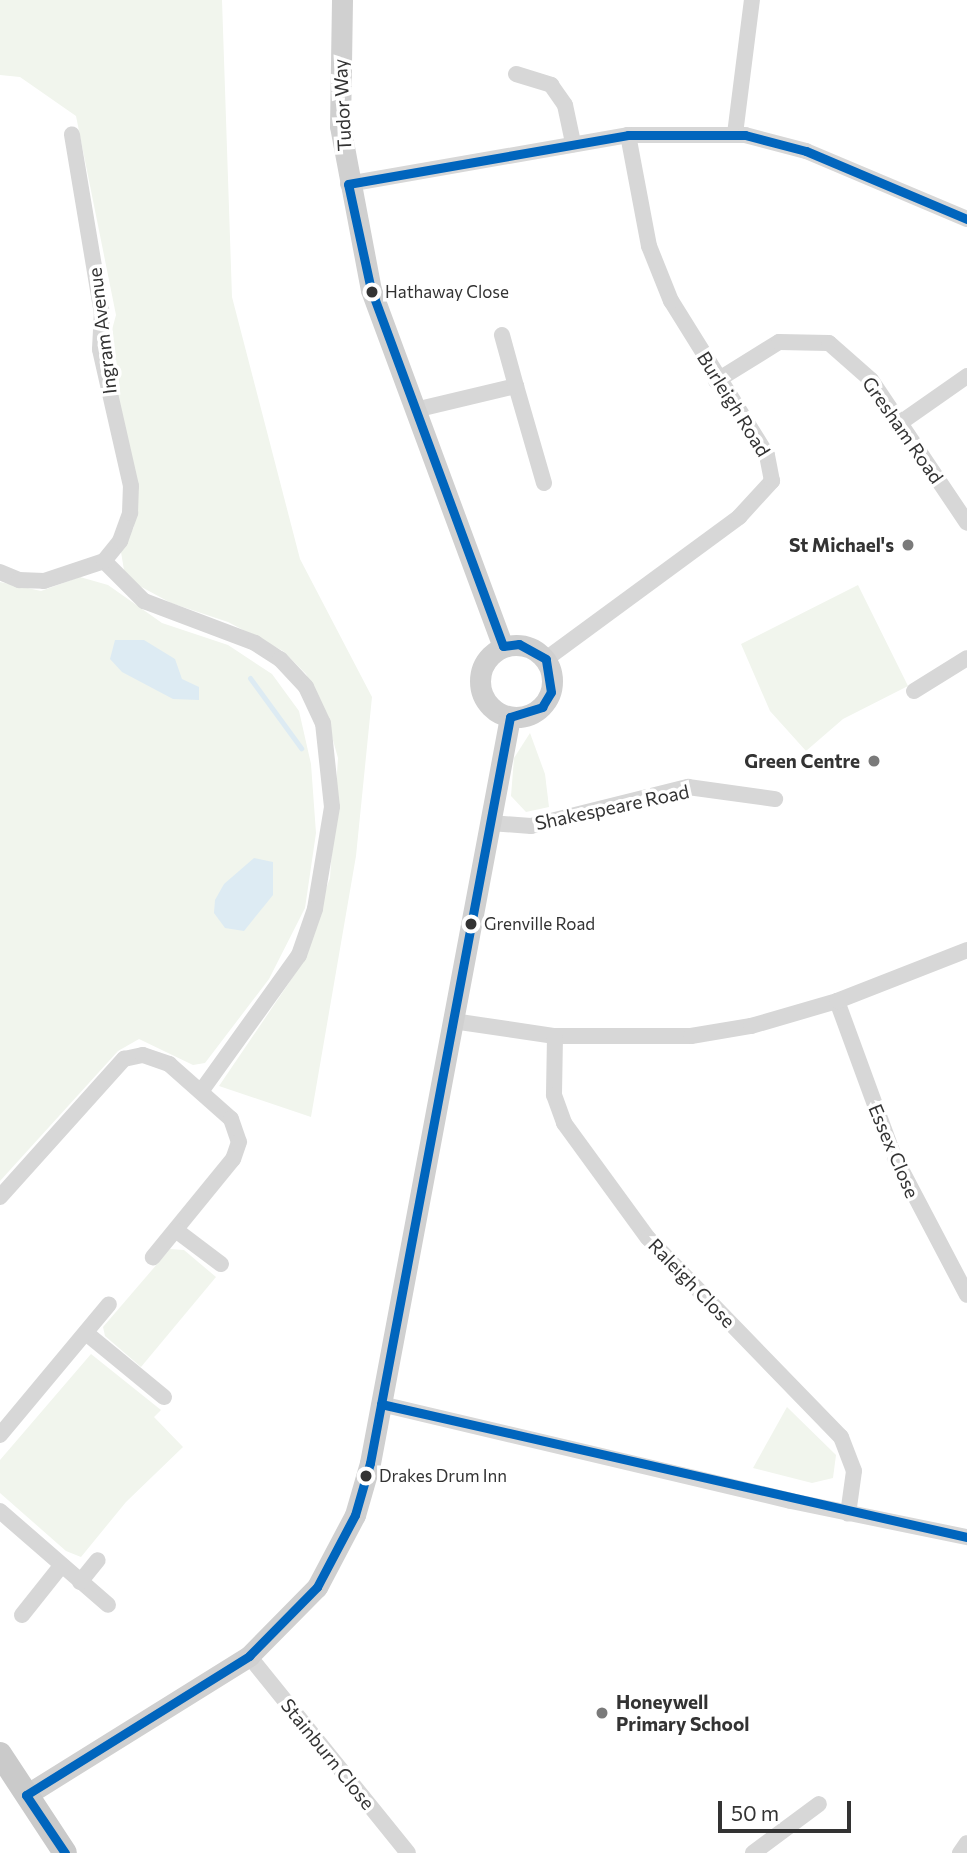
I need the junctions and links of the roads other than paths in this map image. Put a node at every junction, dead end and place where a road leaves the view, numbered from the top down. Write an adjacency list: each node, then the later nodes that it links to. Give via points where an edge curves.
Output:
1 (342, 0): 8 (street, Tudor Way, via 339,75)
2 (752, 0): 5 (street)
3 (516, 74): 7 (street, via 551,85 565,105)
4 (72, 134): 18 (street, Ingram Avenue, via 102,314 100,349 131,486 120,541)
5 (735, 134): 6 (street); 9 (street, via 806,151)
6 (628, 135): 7 (street); 12 (street, Burleigh Road, via 649,246 671,301)
7 (573, 144): 8 (street)
8 (348, 184): 14 (street, Tudor Way, via 371,290)
9 (967, 219)
10 (502, 335): 13 (street)
11 (967, 376): 15 (street)
12 (716, 381): 15 (street, Gresham Road, via 779,342 829,344 858,365); 22 (street, Burleigh Road, via 772,466 765,495)
13 (516, 386): 14 (street); 16 (street)
14 (415, 410): 20 (street, Tudor Way)
15 (900, 423): 17 (street, Gresham Road)
16 (544, 483)
17 (967, 523)
18 (104, 561): 19 (street, via 44,581 19,580); 31 (street, via 144,601 255,643 280,659 306,687 323,723 332,807 315,909 299,955)
19 (0, 572)
20 (503, 646): 22 (street, via 527,646); 24 (street, via 487,657 479,675 487,702)
21 (967, 658): 23 (street)
22 (546, 659): 24 (street, via 553,675 542,707)
23 (915, 691)
24 (510, 717): 26 (street)
25 (775, 799): 26 (street, Shakespeare Road, via 688,787 531,826)
26 (490, 823): 29 (street)
27 (967, 950): 28 (street)
28 (837, 1001): 30 (street, via 751,1026 691,1036); 36 (street, Essex Close, via 892,1154)
29 (453, 1021): 30 (street); 40 (street)
30 (555, 1036): 43 (street, Raleigh Close, via 554,1095 564,1123 648,1238 841,1437 854,1471)
31 (202, 1090): 32 (street, via 169,1064 144,1055 124,1059); 33 (street, via 231,1119 239,1142 233,1160)
32 (0, 1198)
33 (177, 1231): 34 (street); 35 (street)
34 (153, 1257)
35 (221, 1264)
36 (967, 1295)
37 (109, 1304): 38 (street)
38 (86, 1333): 39 (street); 41 (street)
39 (164, 1397)
40 (381, 1404): 43 (street); 50 (street, via 355,1515 335,1554 317,1587)
41 (0, 1435)
42 (0, 1511): 46 (street)
43 (848, 1514): 44 (street)
44 (967, 1537)
45 (98, 1560): 47 (street)
46 (61, 1566): 47 (street); 49 (street)
47 (80, 1582): 48 (street)
48 (108, 1605)
49 (22, 1615)
50 (248, 1656): 52 (street); 56 (street, Stainburn Close)
51 (0, 1754): 52 (main road)
52 (26, 1795): 55 (main road)
53 (820, 1804): 57 (street)
54 (967, 1843): 58 (street)
55 (65, 1853)
56 (408, 1853)
57 (753, 1853)
58 (960, 1853)

